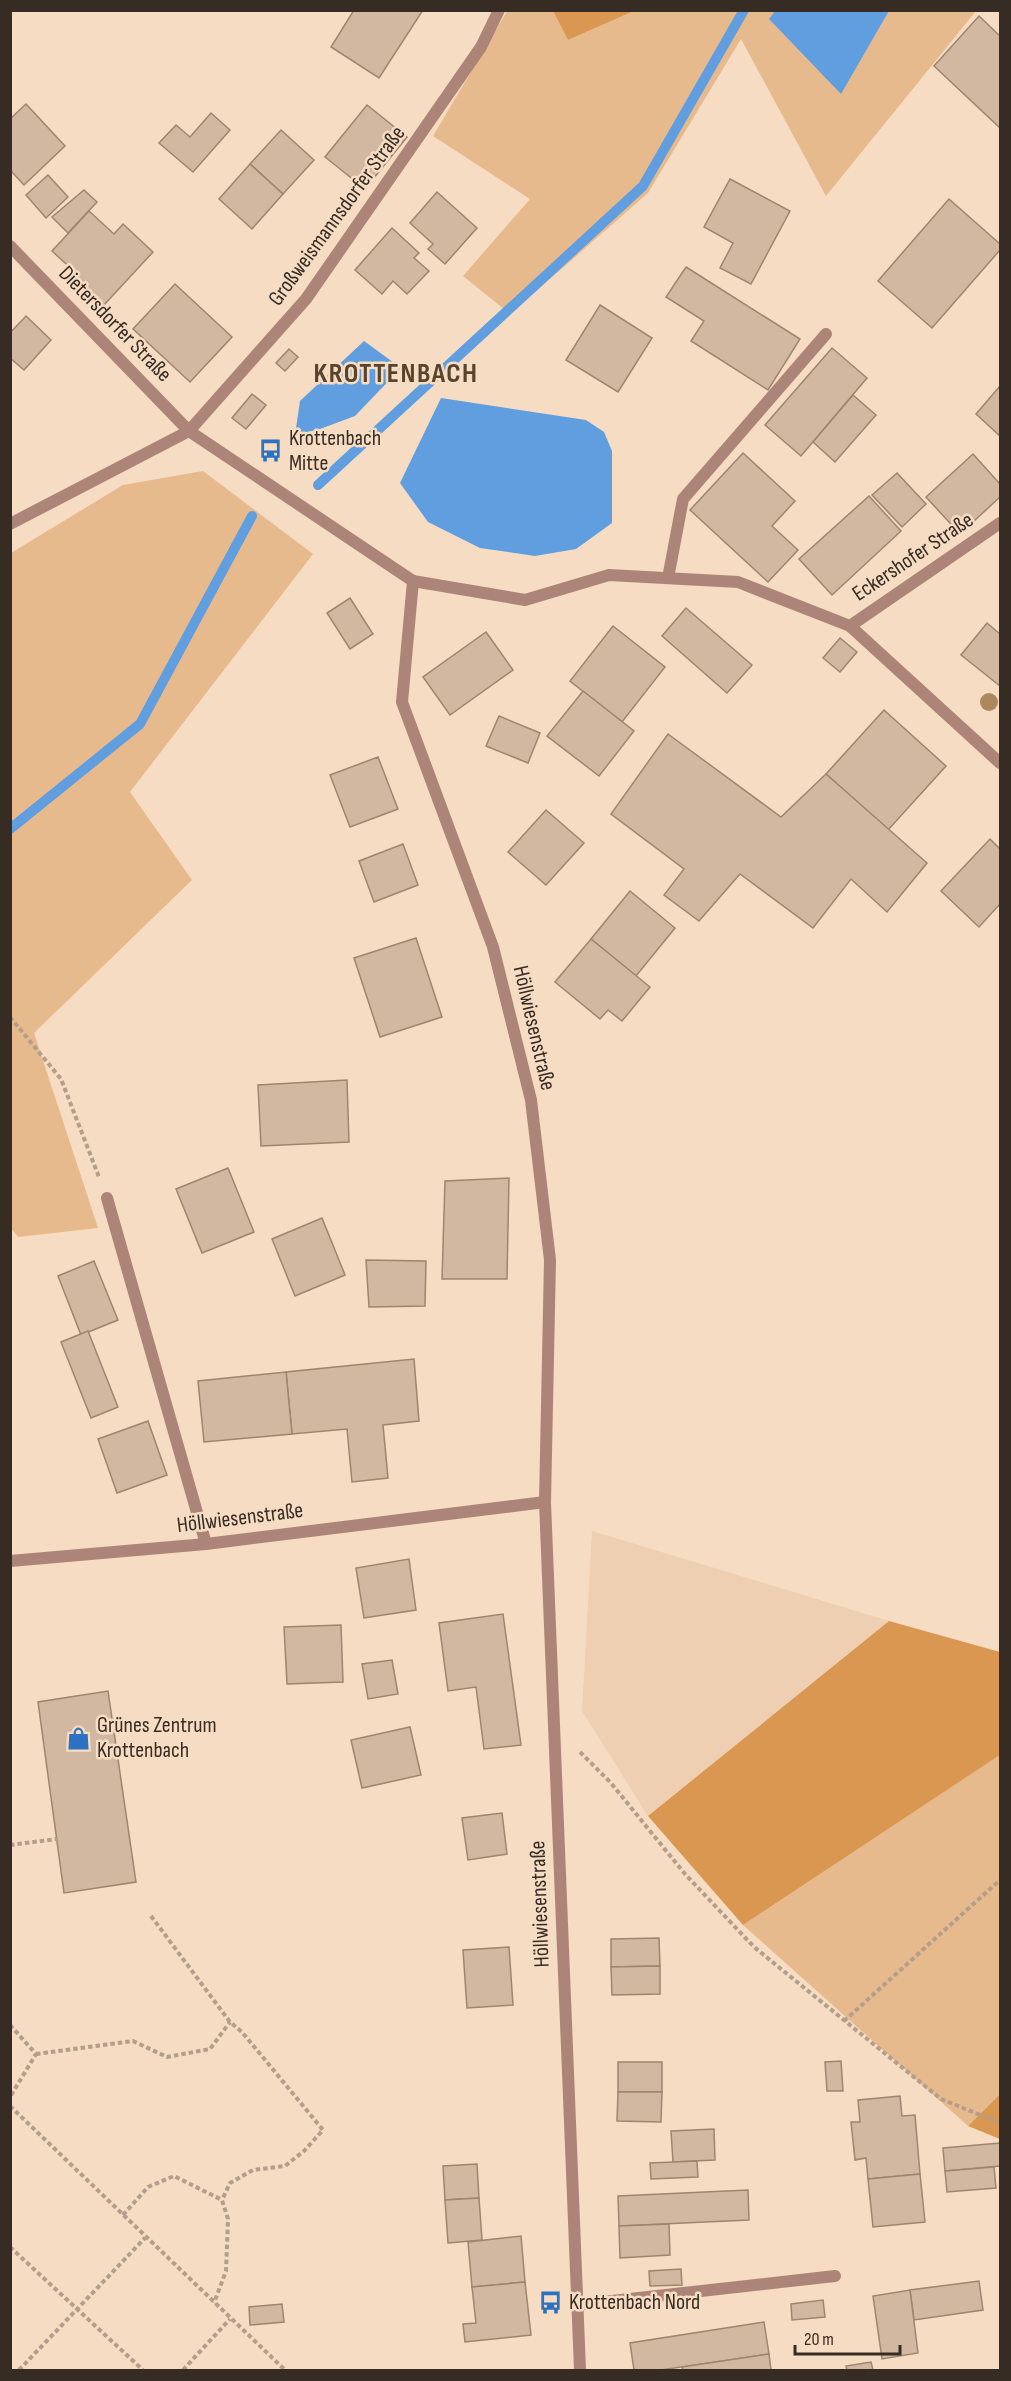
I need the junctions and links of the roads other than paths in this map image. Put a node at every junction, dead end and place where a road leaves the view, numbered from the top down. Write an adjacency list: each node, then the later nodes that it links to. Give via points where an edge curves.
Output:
1 (499, 10): 4 (street, Großweismannsdorfer Straße, via 475,56 306,299)
2 (10, 246): 4 (street, Dietersdorfer Straße)
3 (826, 334): 7 (street, via 683,499)
4 (189, 431): 6 (street); 8 (street, Dietersdorfer Straße)
5 (1000, 523): 9 (street, Eckershofer Straße)
6 (10, 524)
7 (668, 578): 8 (street, via 609,575 525,600); 9 (street, via 738,582)
8 (413, 581): 12 (street, Höllwiesenstraße, via 402,702 493,947 531,1100 550,1260)
9 (850, 626): 10 (street)
10 (1000, 763)
11 (106, 1198): 13 (street)
12 (545, 1502): 13 (street, Höllwiesenstraße); 16 (street, Höllwiesenstraße)
13 (206, 1545): 14 (street, Höllwiesenstraße)
14 (10, 1562)
15 (835, 2276): 16 (street)
16 (576, 2305): 17 (street, Höllwiesenstraße)
17 (580, 2370)

